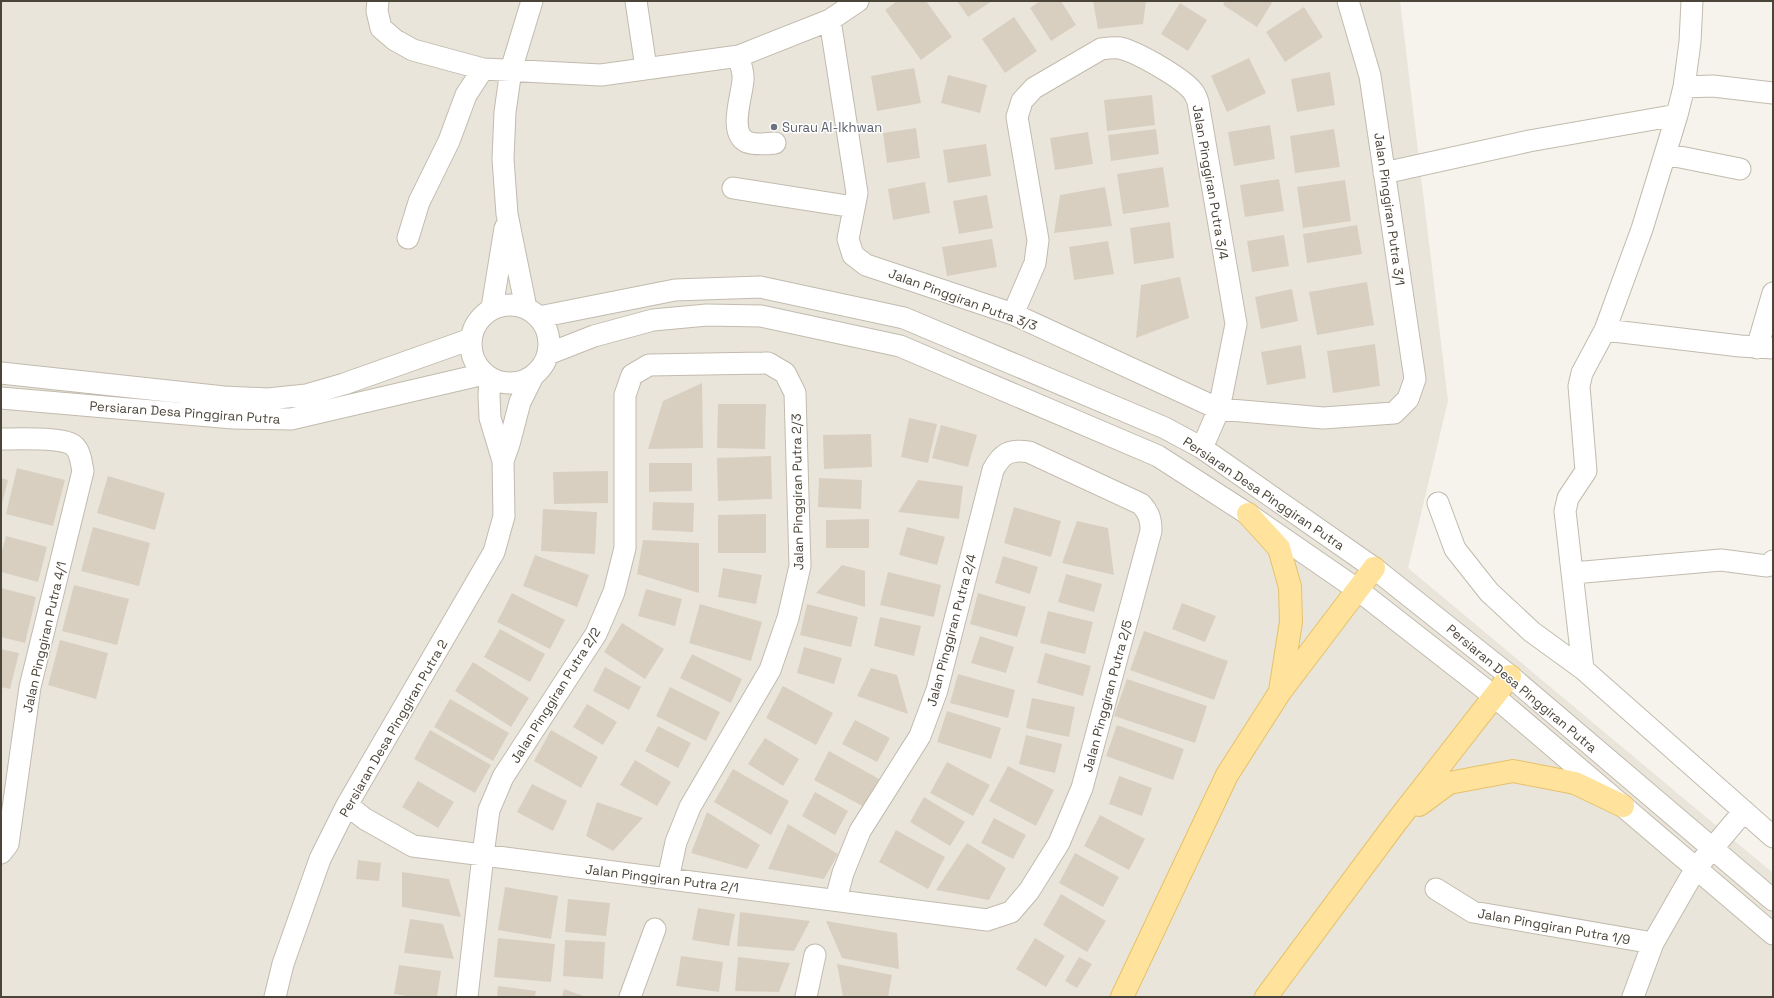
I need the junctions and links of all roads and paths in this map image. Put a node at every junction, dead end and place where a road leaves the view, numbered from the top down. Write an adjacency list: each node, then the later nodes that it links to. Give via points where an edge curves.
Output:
1 (378, 1): 10 (street, via 377,12 381,28 394,40 413,50)
2 (532, 1): 11 (street)
3 (636, 1): 9 (street)
4 (858, 1): 7 (street)
5 (1348, 1): 18 (street, Jalan Pinggiran Putra 3/1, via 1370,76)
6 (1692, 1): 12 (street)
7 (830, 20): 8 (street); 20 (street, Jalan Pinggiran Putra 3/3, via 857,192)
8 (739, 56): 9 (street); 15 (street, via 743,78 736,115 740,135 745,141 754,144)
9 (646, 68): 11 (street, via 601,74)
10 (483, 69): 11 (street); 22 (street, via 466,95 449,141 418,202)
11 (511, 70): 21 (street, via 505,112 503,159)
12 (1684, 87): 13 (street, via 1713,86); 14 (street)
13 (1773, 93)
14 (1676, 115): 16 (street); 18 (street, via 1529,141)
15 (774, 143)
16 (1665, 154): 17 (street); 27 (street, via 1642,229)
17 (1740, 169)
18 (1384, 173): 37 (street, Jalan Pinggiran Putra 3/1, via 1415,380 1408,399)
19 (733, 188): 20 (street)
20 (854, 207): 26 (street, Jalan Pinggiran Putra 3/3, via 848,239 852,255 866,265)
21 (507, 214): 24 (street); 25 (street)
22 (408, 238)
23 (1773, 293): 29 (street)
24 (492, 308): 25 (street, via 515,304); 28 (street, via 474,326)
25 (532, 312): 30 (street, via 548,334); 39 (street, Persiaran Desa Pinggiran Putra, via 675,290 760,287 904,318 1165,428)
26 (1013, 314): 36 (street, Jalan Pinggiran Putra 3/3); 36 (street, Jalan Pinggiran Putra 3/4, via 1035,263 1038,246 1017,117 1022,101 1034,88 1101,49 1121,49 1155,64 1189,87 1198,102 1236,324)
27 (1606, 330): 29 (street); 46 (street, via 1582,373 1579,386 1586,471 1566,505)
28 (471, 339): 32 (street, Persiaran Desa Pinggiran Putra, via 344,384 306,395 268,399 224,397); 33 (street, via 471,352 476,364)
29 (1765, 348)
30 (548, 354): 34 (street); 43 (street, Persiaran Desa Pinggiran Putra, via 594,336 653,320 707,315 761,316 900,346 1158,456)
31 (708, 364): 59 (street, Jalan Pinggiran Putra 2/2, via 649,365 632,375 625,395 625,548 614,592 596,634 503,777 489,810); 61 (street, Jalan Pinggiran Putra 2/3, via 768,363 785,373 795,393 800,566 788,618 770,670 690,807 676,842)
32 (1, 373)
33 (487, 376): 34 (street, via 501,382 512,383); 35 (street, Persiaran Desa Pinggiran Putra, via 291,419 233,418); 40 (street, Persiaran Desa Pinggiran Putra 2, via 490,418)
34 (533, 376): 40 (street, Persiaran Desa Pinggiran Putra 2, via 520,402)
35 (1, 398)
36 (1219, 409): 37 (street, Jalan Pinggiran Putra 3/3, via 1323,418); 39 (street, Jalan Pinggiran Putra 3/4)
37 (1394, 413)
38 (1, 439): 57 (street, Jalan Pinggiran Putra 4/1, via 64,440 74,446 81,456 83,471 30,687)
39 (1202, 448): 45 (street, Persiaran Desa Pinggiran Putra)
40 (503, 461): 52 (street, Persiaran Desa Pinggiran Putra 2, via 504,516 494,552)
41 (1085, 478): 63 (street, Jalan Pinggiran Putra 2/4, via 1029,452 1017,450 1007,453 998,460 934,697 920,736 860,831 843,873); 65 (street, Jalan Pinggiran Putra 2/5, via 1141,504 1151,520 1151,531 1082,788 1059,843 1029,892 1011,912)
42 (1438, 503): 48 (street, via 1455,549 1489,592 1532,632)
43 (1248, 514): 47 (street, Persiaran Desa Pinggiran Putra); 50 (main road, via 1279,548 1290,587 1290,622)
44 (1773, 561): 46 (street, via 1767,566 1721,560)
45 (1374, 568): 47 (main road); 49 (street, Persiaran Desa Pinggiran Putra)
46 (1572, 573): 48 (street)
47 (1358, 590): 50 (main road); 51 (street, Persiaran Desa Pinggiran Putra)
48 (1583, 669): 54 (street)
49 (1510, 676): 51 (main road); 58 (street, Persiaran Desa Pinggiran Putra)
50 (1280, 692): 74 (main road, via 1227,776)
51 (1495, 697): 53 (street, Persiaran Desa Pinggiran Putra); 55 (main road)
52 (347, 805): 59 (street, Jalan Pinggiran Putra 2/1, via 365,819 413,846); 70 (street, Persiaran Desa Pinggiran Putra 2, via 320,859 283,964)
53 (1623, 806): 55 (main road, via 1576,783 1513,771 1449,784); 60 (street, Persiaran Desa Pinggiran Putra)
54 (1744, 811): 56 (street); 58 (street)
55 (1397, 821): 75 (main road)
56 (1773, 837)
57 (5, 848)
58 (1712, 848): 60 (street); 64 (street, Persiaran Desa Pinggiran Putra)
59 (483, 855): 61 (street, Jalan Pinggiran Putra 2/1); 71 (street, Jalan Pinggiran Putra 2/2)
60 (1696, 868): 67 (street, Persiaran Desa Pinggiran Putra); 68 (street)
61 (668, 879): 63 (street, Jalan Pinggiran Putra 2/1)
62 (1436, 889): 68 (street, Jalan Pinggiran Putra 1/9, via 1473,912)
63 (836, 900): 65 (street, Jalan Pinggiran Putra 2/1)
64 (1773, 900)
65 (988, 920)
66 (655, 929): 72 (street)
67 (1773, 934)
68 (1653, 943): 76 (street)
69 (815, 955): 73 (street)
70 (275, 997)
71 (467, 997)
72 (630, 997)
73 (806, 997)
74 (1122, 997)
75 (1266, 997)
76 (1633, 997)

